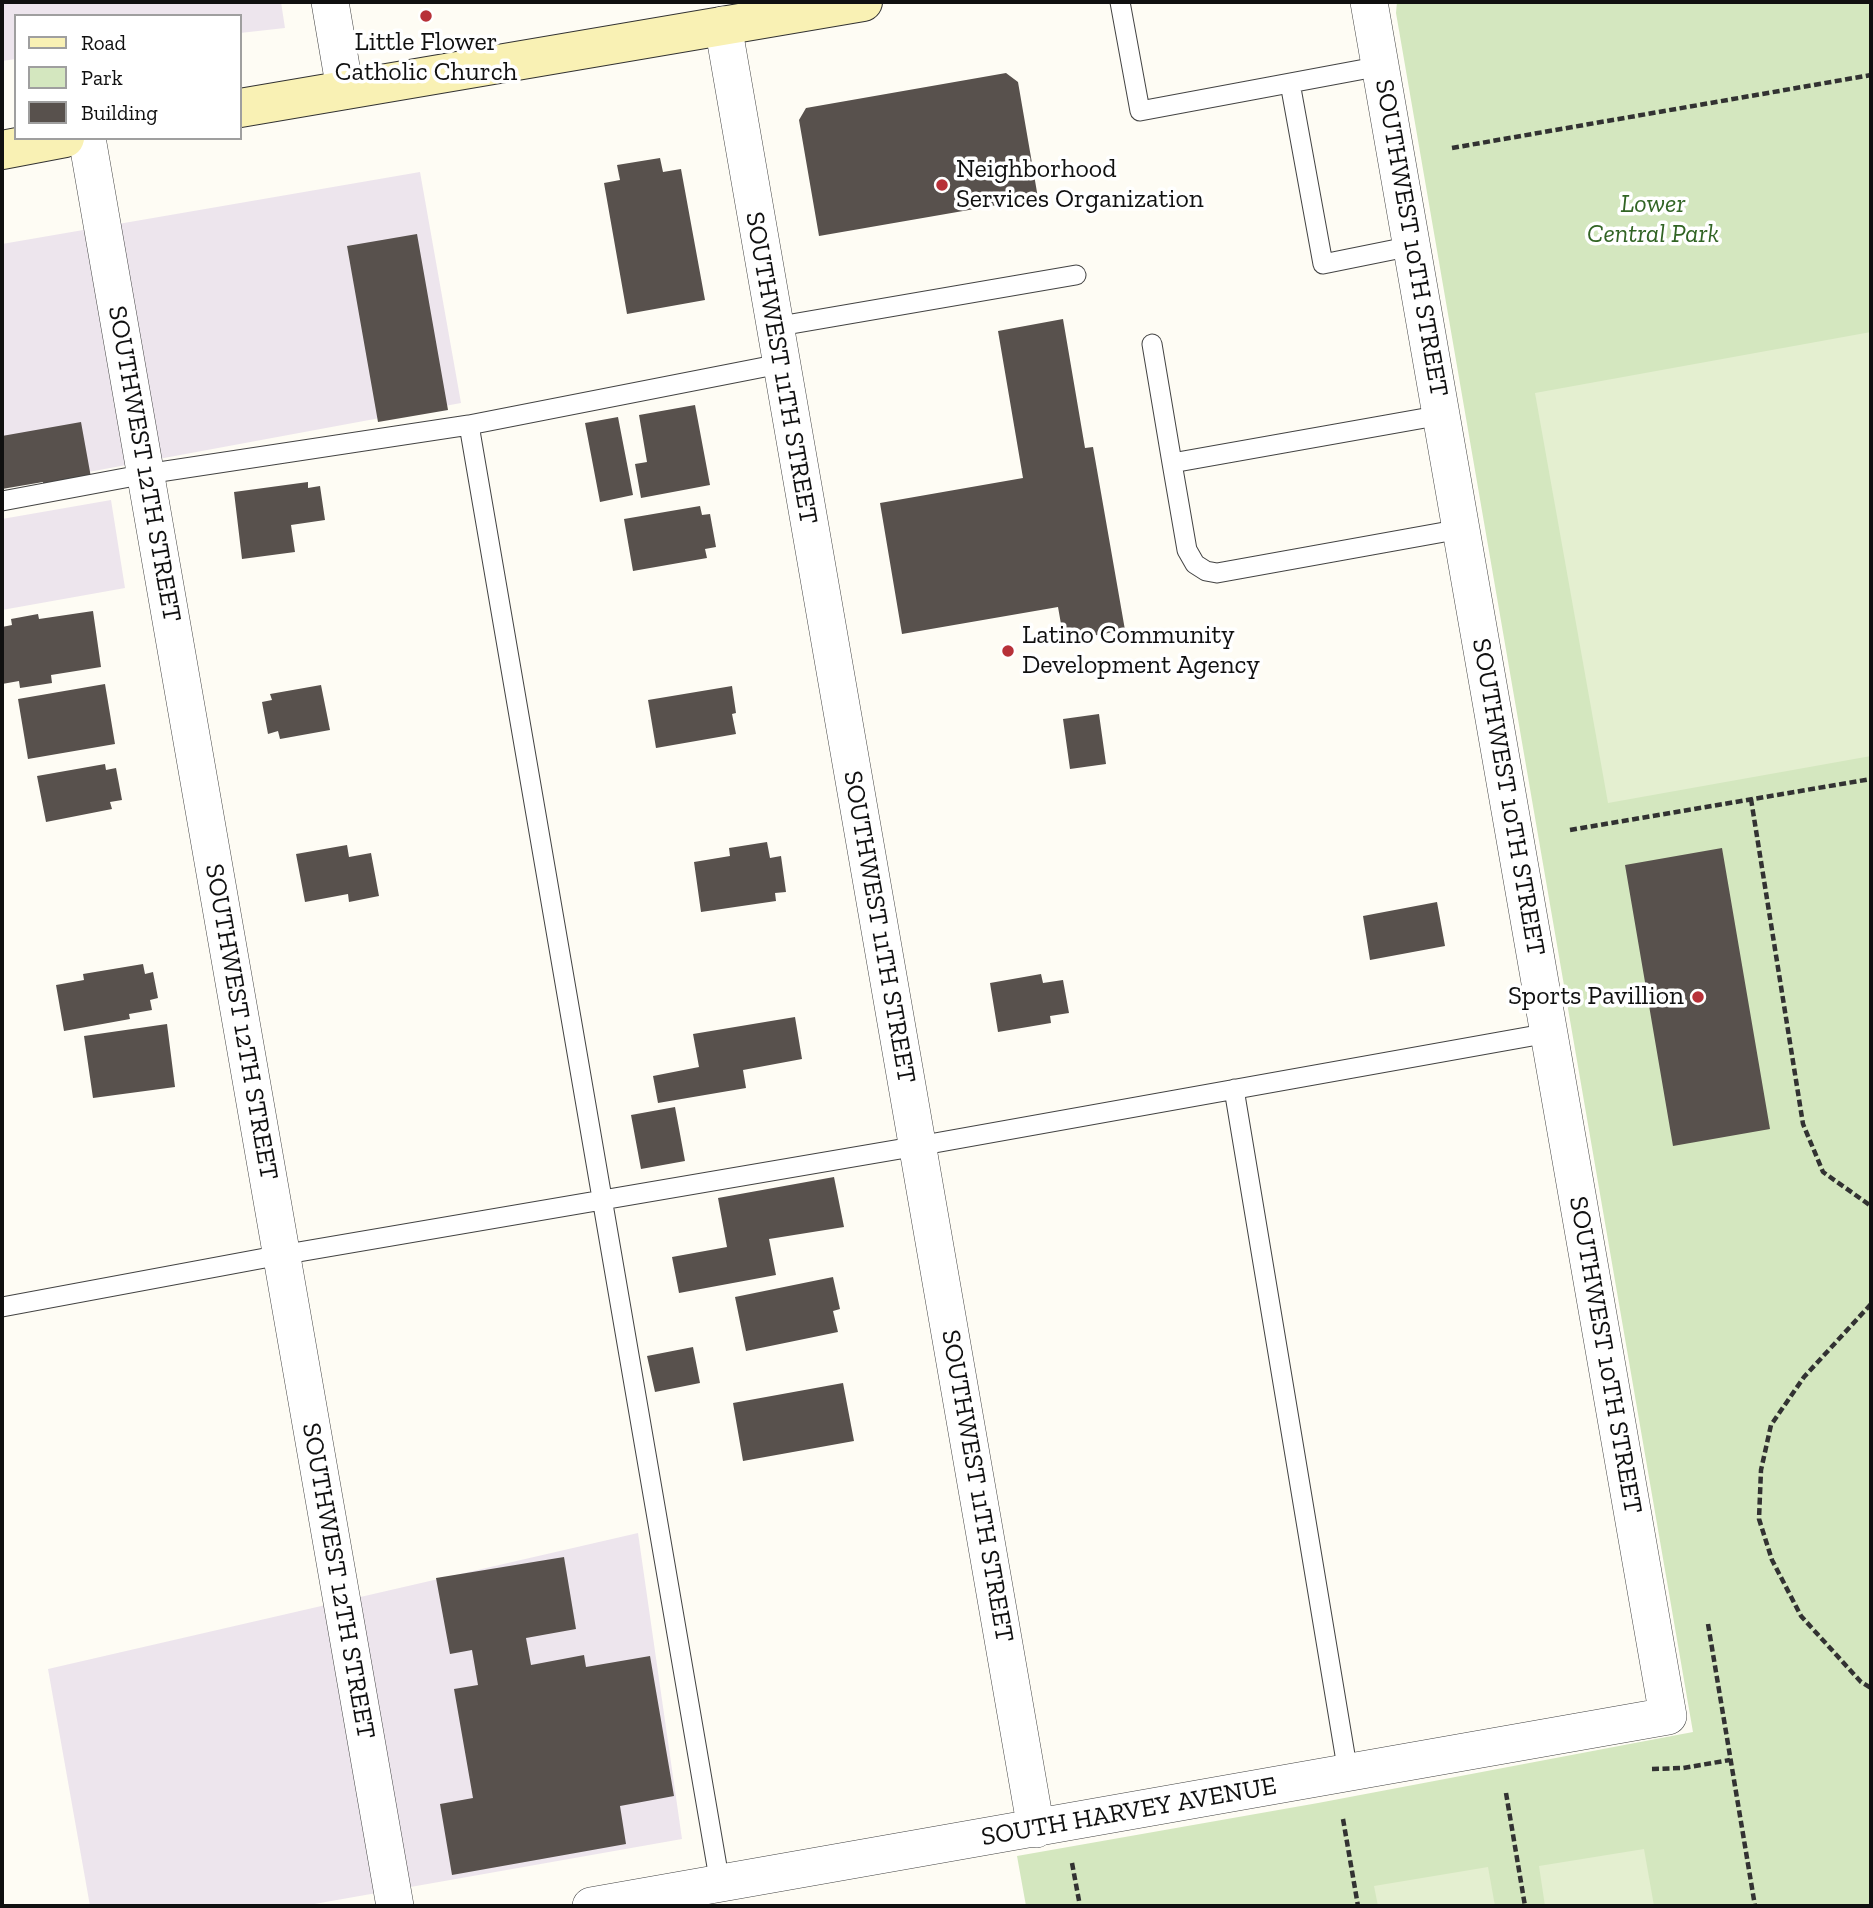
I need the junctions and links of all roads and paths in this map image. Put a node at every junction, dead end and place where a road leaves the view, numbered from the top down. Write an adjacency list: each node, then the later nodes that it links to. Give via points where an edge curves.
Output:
1 (330, 2): 9 (street)
2 (863, 2): 5 (main road)
3 (1120, 2): 8 (lane, via 1140,111)
4 (1370, 2): 6 (street, SOUTHWEST 10TH STREET)
5 (723, 25): 9 (main road); 17 (street, SOUTHWEST 11TH STREET)
6 (1381, 66): 8 (lane); 15 (street, SOUTHWEST 10TH STREET)
7 (1871, 75): 13 (path)
8 (1290, 83): 15 (lane, via 1324,264)
9 (345, 90): 10 (main road)
10 (242, 108)
11 (54, 140): 14 (main road)
12 (87, 140): 23 (street, SOUTHWEST 12TH STREET)
13 (1452, 148)
14 (2, 150)
15 (1412, 246): 20 (street, SOUTHWEST 10TH STREET)
16 (1076, 275): 17 (lane)
17 (774, 327): 19 (street, SOUTHWEST 11TH STREET)
18 (1152, 344): 22 (lane)
19 (780, 364): 21 (lane); 31 (street, SOUTHWEST 11TH STREET)
20 (1442, 415): 22 (lane); 25 (street, SOUTHWEST 10TH STREET)
21 (469, 425): 23 (lane); 32 (lane)
22 (1172, 463): 25 (lane, via 1187,550 1206,571 1217,573)
23 (146, 474): 24 (lane); 34 (street, SOUTHWEST 12TH STREET)
24 (2, 500)
25 (1461, 529): 29 (street, SOUTHWEST 10TH STREET)
26 (1871, 779): 27 (path)
27 (1751, 799): 28 (path); 33 (path, via 1803,1124 1823,1172)
28 (1570, 830)
29 (1549, 1034): 30 (lane); 39 (street, SOUTHWEST 10TH STREET)
30 (1234, 1089): 31 (lane); 42 (lane)
31 (918, 1146): 32 (lane); 45 (street, SOUTHWEST 11TH STREET)
32 (604, 1200): 34 (lane); 47 (lane)
33 (1871, 1206)
34 (281, 1255): 36 (lane); 48 (street, SOUTHWEST 12TH STREET)
35 (1871, 1304): 38 (path, via 1804,1377 1771,1425 1761,1470 1759,1519 1772,1560 1801,1616)
36 (2, 1307)
37 (1708, 1624): 40 (path)
38 (1871, 1688)
39 (1668, 1716): 42 (street, SOUTH HARVEY AVENUE)
40 (1730, 1760): 41 (path); 53 (path)
41 (1652, 1769)
42 (1348, 1773): 45 (street, SOUTH HARVEY AVENUE)
43 (1506, 1793): 52 (path)
44 (1343, 1819): 51 (path)
45 (1036, 1829): 47 (street, SOUTH HARVEY AVENUE)
46 (1072, 1863): 50 (path)
47 (720, 1884): 49 (street, SOUTH HARVEY AVENUE)
48 (395, 1906)
49 (591, 1906)
50 (1080, 1906)
51 (1358, 1906)
52 (1525, 1906)
53 (1755, 1906)

